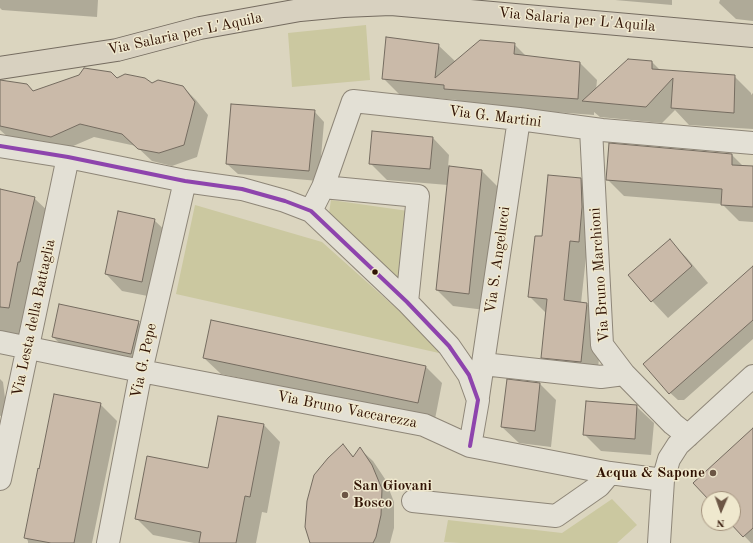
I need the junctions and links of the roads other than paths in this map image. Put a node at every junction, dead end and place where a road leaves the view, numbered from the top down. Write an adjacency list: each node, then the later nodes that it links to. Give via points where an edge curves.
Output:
1 (300, 5): 2 (main road, Via Salaria per L'Aquila, via 391,4); 3 (main road, Via Salaria per L'Aquila, via 117,50)
2 (753, 36)
3 (0, 68)
4 (519, 119): 5 (street, Via G. Martini); 10 (street, Via G. Martini, via 353,102); 15 (street, Via S. Angelucci)
5 (592, 129): 6 (street, Via G. Martini); 17 (street, Via Bruno Marchioni, via 602,345)
6 (753, 143)
7 (0, 146): 8 (street)
8 (68, 157): 9 (street); 14 (street, Via Lesta della Battaglia)
9 (185, 181): 11 (street, via 242,189); 16 (street, Via G. Pepe)
10 (324, 187): 11 (street, Via G. Martini); 12 (street, via 418,196)
11 (311, 211): 12 (street)
12 (408, 302): 19 (street, via 457,357 469,375)
13 (0, 342): 14 (street, Via Bruno Vaccarezza)
14 (27, 348): 16 (street, Via Bruno Vaccarezza); 23 (street, Via Lesta della Battaglia)
15 (483, 364): 17 (street, via 601,377); 19 (street, Via S. Angelucci)
16 (141, 371): 21 (street, Via Bruno Vaccarezza, via 424,425); 26 (street, Via G. Pepe)
17 (624, 374): 20 (street, Via Bruno Marchioni, via 672,424)
18 (753, 376): 20 (street)
19 (478, 400): 21 (street, Via S. Angelucci)
20 (688, 436): 24 (street, via 668,459)
21 (470, 446): 22 (street, Via Bruno Vaccarezza)
22 (610, 473): 24 (street, Via Bruno Vaccarezza); 25 (street, via 599,486 556,516)
23 (0, 479)
24 (663, 480): 27 (street)
25 (413, 501)
26 (108, 543)
27 (659, 543)

